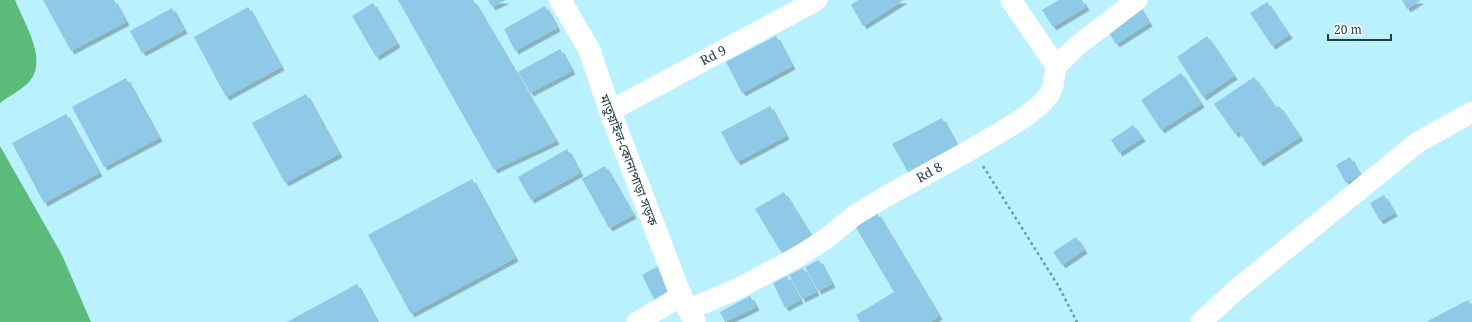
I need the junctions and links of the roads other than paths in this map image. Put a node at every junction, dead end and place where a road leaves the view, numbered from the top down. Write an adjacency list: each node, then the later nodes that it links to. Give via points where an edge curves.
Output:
1 (560, 0): 6 (main road, মাতুয়াইল-কোনাপাড়া সড়ক, via 589,49)
2 (817, 0): 6 (street, Rd 9)
3 (1011, 0): 5 (street)
4 (1137, 0): 5 (street, via 1078,45)
5 (1056, 66): 8 (street, Rd 8, via 1049,95 1022,119 885,196 799,256 739,288)
6 (610, 111): 8 (main road, মাতুয়াইল-কোনাপাড়া সড়ক)
7 (1472, 112): 10 (street, via 1418,142 1236,290)
8 (688, 309): 9 (street, Rd 8)
9 (637, 322)
10 (1201, 322)

